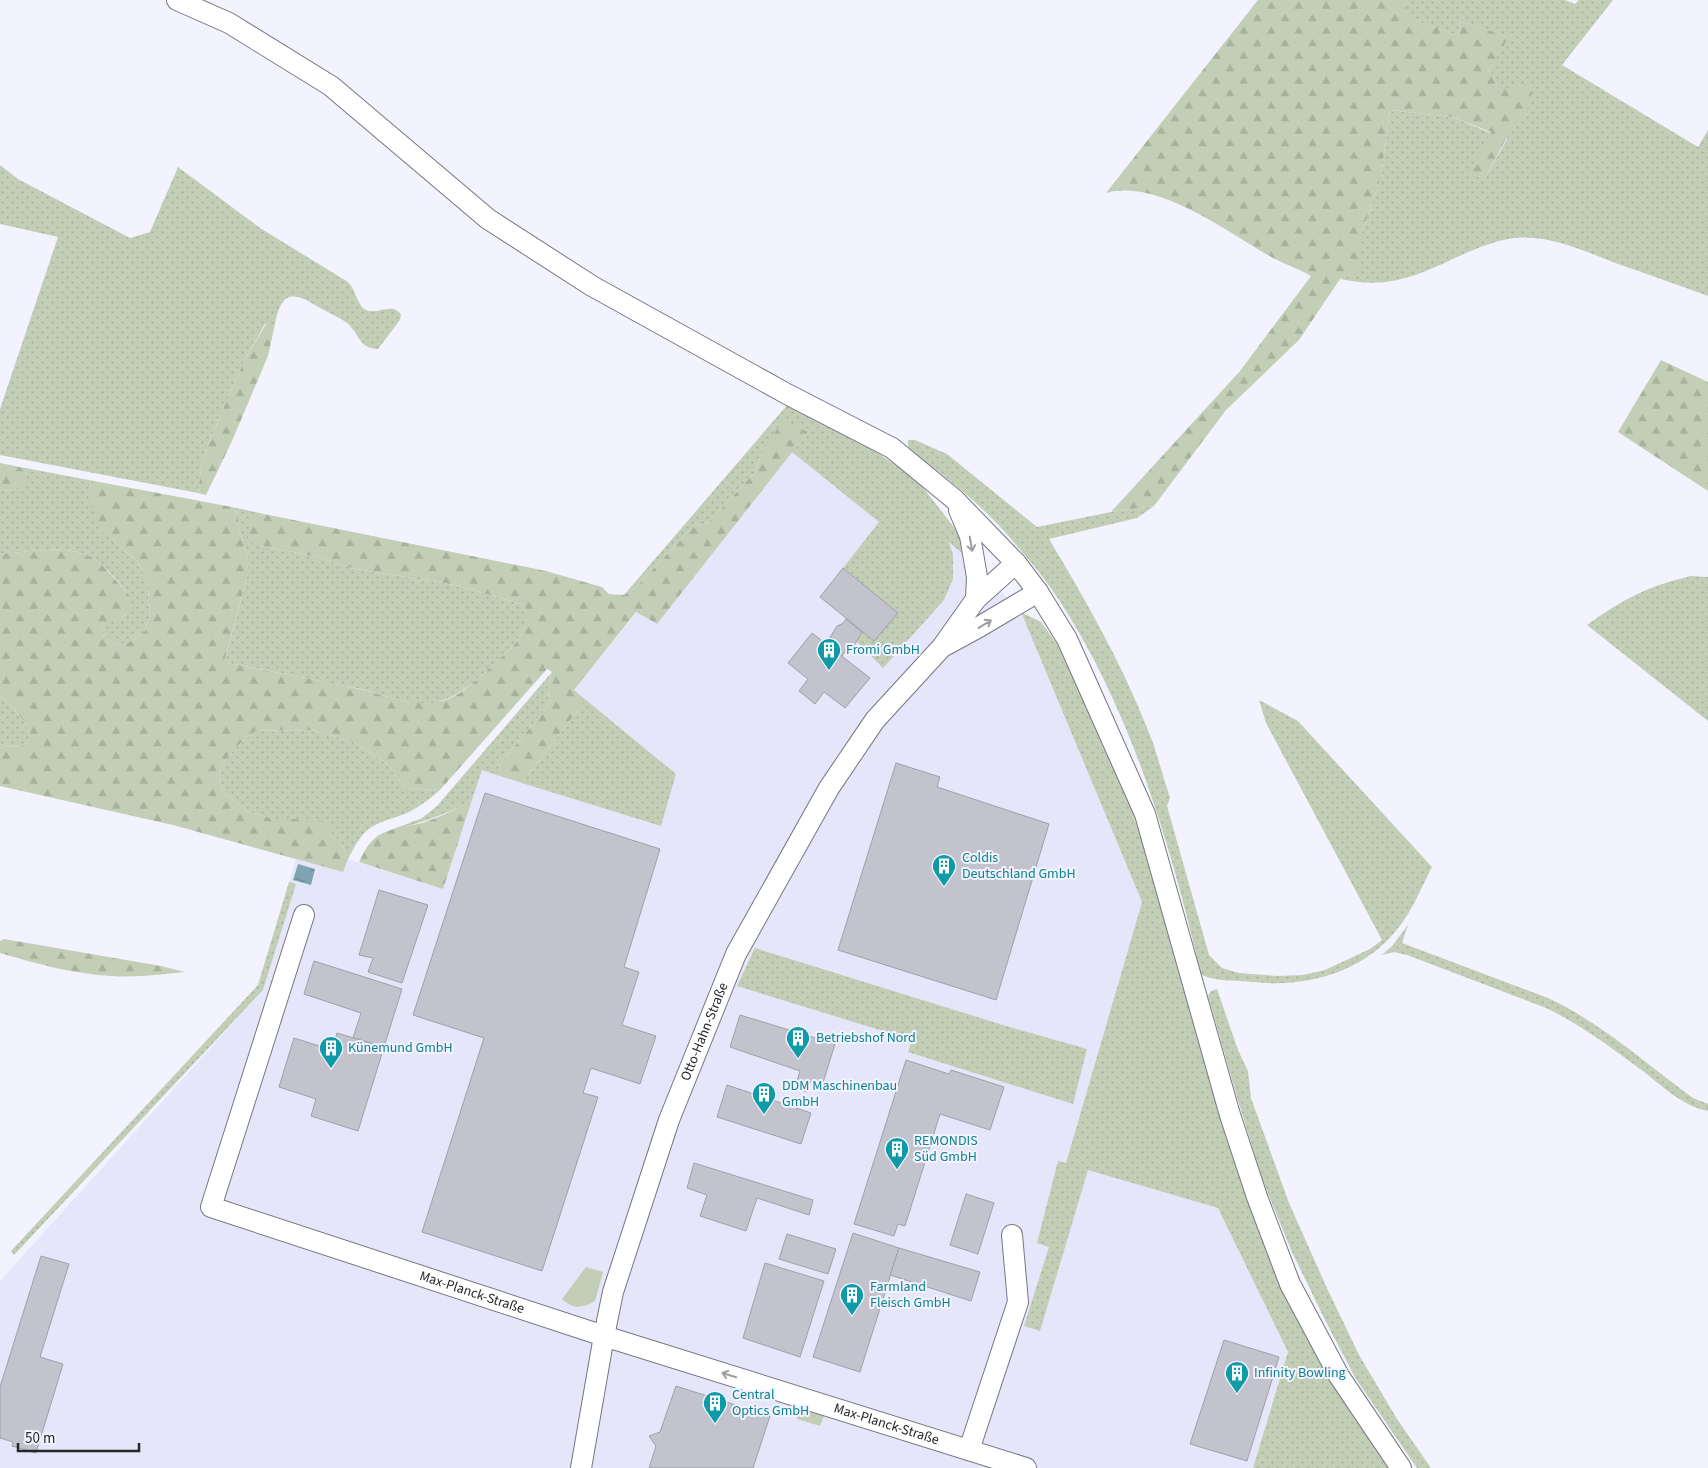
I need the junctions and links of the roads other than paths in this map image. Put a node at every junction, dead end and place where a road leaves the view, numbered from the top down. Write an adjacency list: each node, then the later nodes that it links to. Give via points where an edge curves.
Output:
1 (177, 0): 2 (street, via 229,22 331,86 488,219 592,286 892,448)
2 (954, 499): 3 (street); 5 (street, one-way to 5, via 970,536 977,577)
3 (1016, 563): 4 (street); 5 (street)
4 (1038, 592): 6 (street, one-way to 4); 13 (street, via 1067,639 1145,814 1230,1115 1290,1284 1339,1376)
5 (976, 599): 6 (street)
6 (942, 647): 9 (street, Otto-Hahn-Straße, via 875,720 829,788 736,954 669,1120 613,1292)
7 (304, 915): 9 (street, Max-Planck-Straße, via 211,1207)
8 (1012, 1235): 10 (street, via 1018,1302)
9 (604, 1336): 10 (street, Max-Planck-Straße, one-way to 9); 11 (street, Otto-Hahn-Straße)
10 (969, 1450): 12 (street, Max-Planck-Straße)
11 (580, 1468)
12 (1026, 1468)
13 (1401, 1468)

